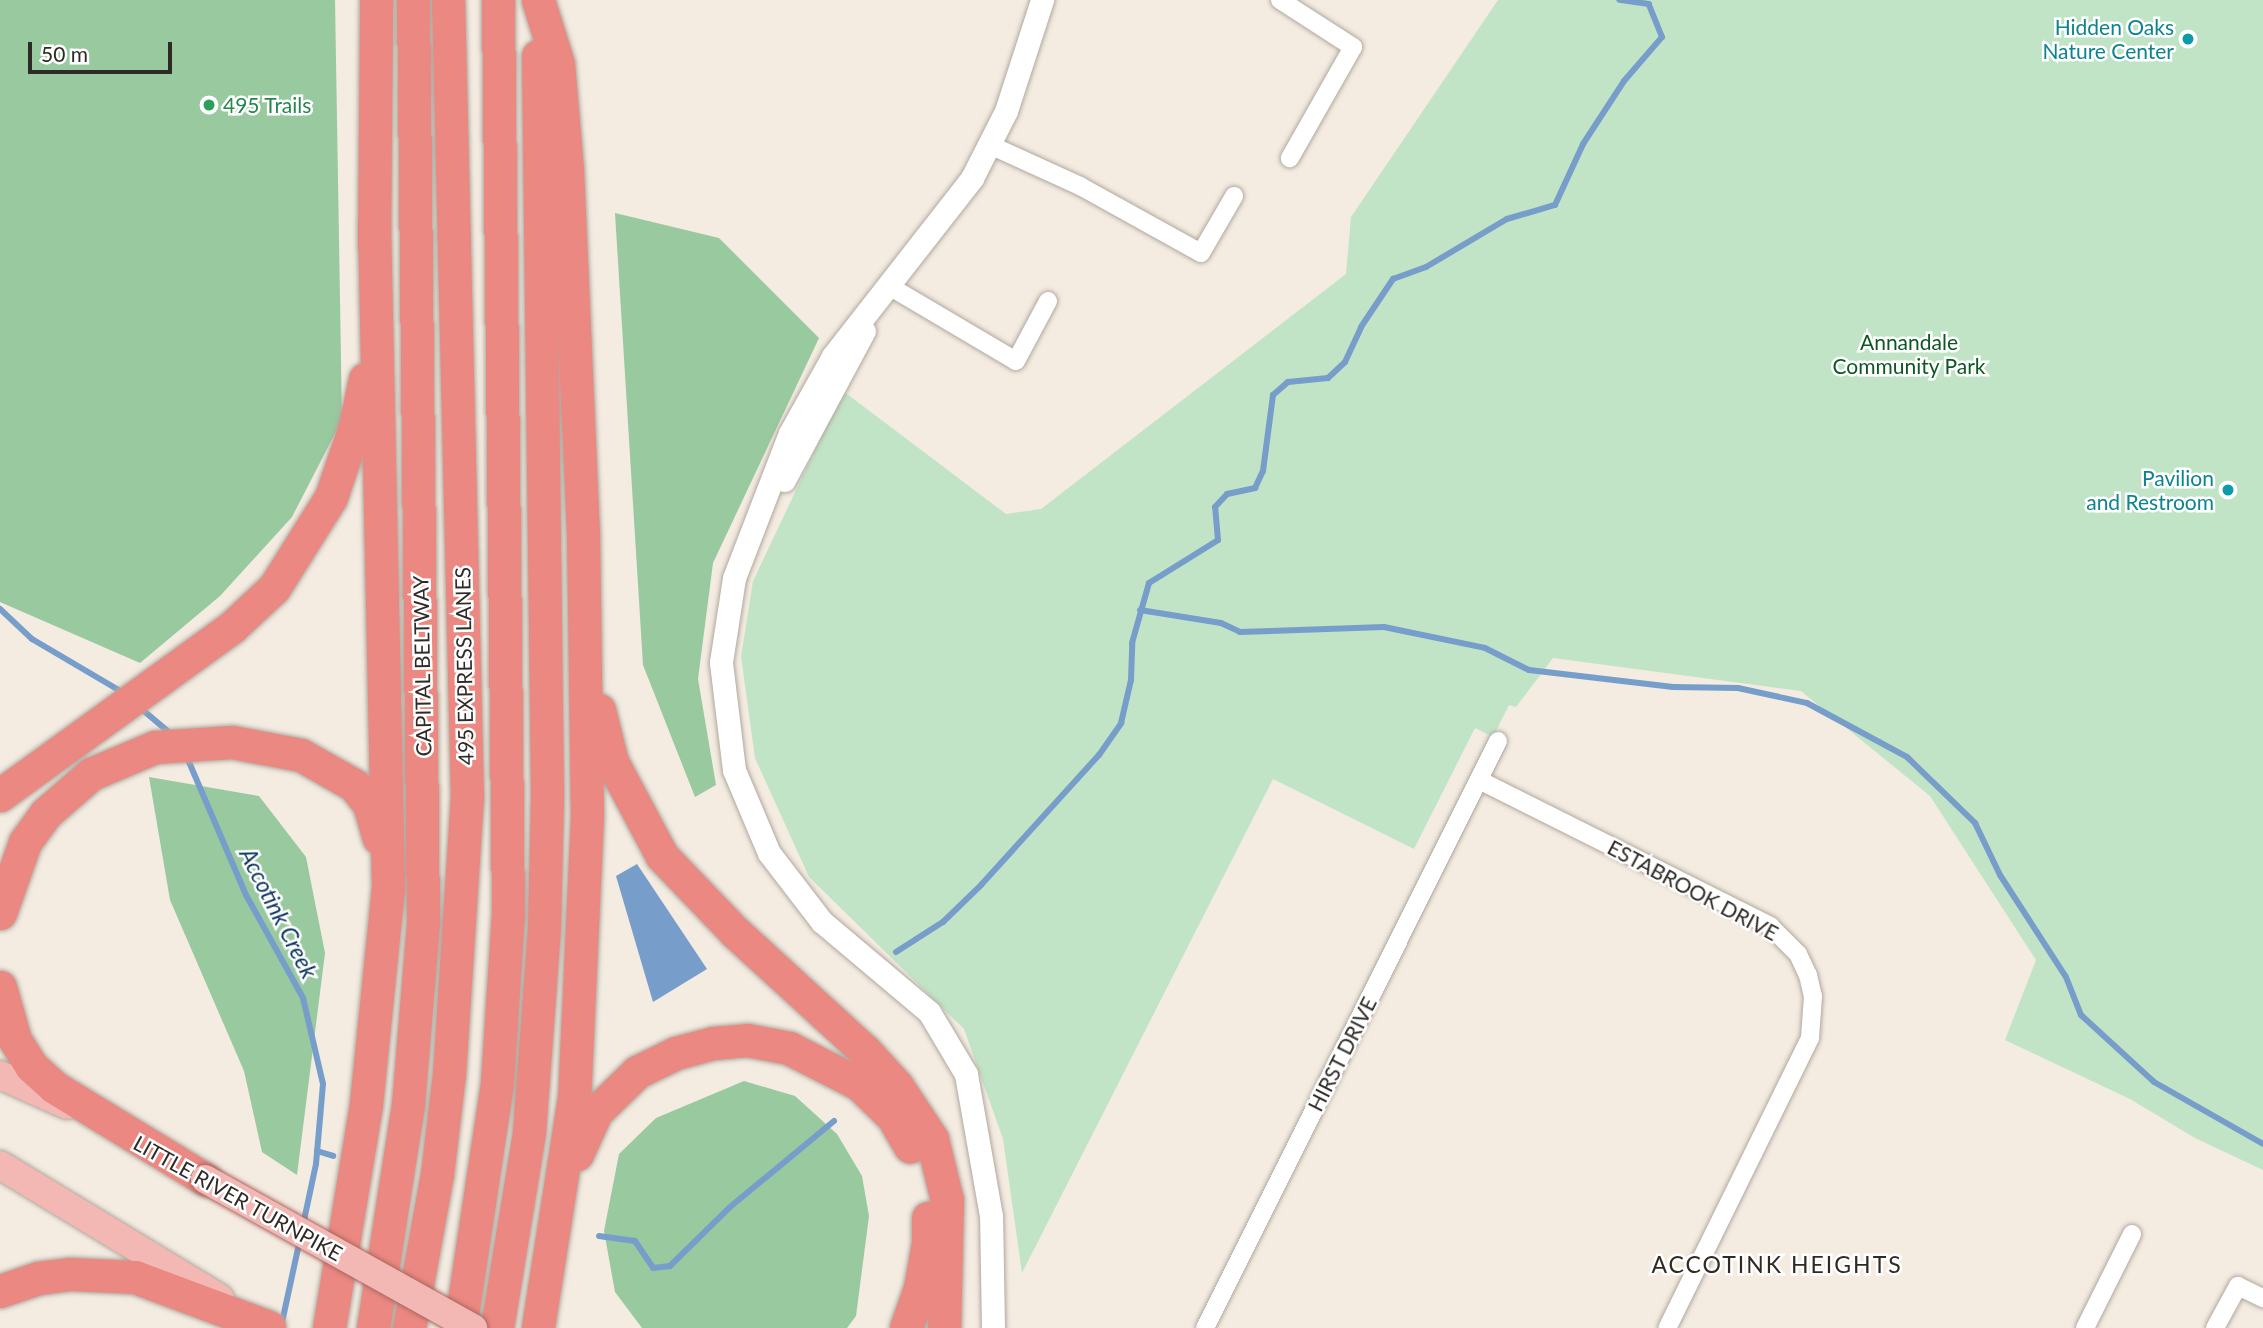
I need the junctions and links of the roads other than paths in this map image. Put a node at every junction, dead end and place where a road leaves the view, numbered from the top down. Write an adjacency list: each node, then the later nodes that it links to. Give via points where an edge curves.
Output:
1 (376, 0): 11 (highway)
2 (413, 0): 31 (highway, CAPITAL BELTWAY, via 423,920 408,1105)
3 (448, 0): 32 (highway, 495 EXPRESS LANES, via 466,810 447,1087)
4 (499, 0): 33 (highway, 495 EXPRESS LANES, via 508,914 497,1083)
5 (537, 0): 14 (highway, via 558,64 567,169); 35 (highway, via 547,792 544,929 529,1132)
6 (1042, 0): 8 (street, via 1006,111)
7 (1280, 0): 9 (street, via 1353,47)
8 (989, 145): 10 (street, via 1080,186 1201,253); 12 (street, via 953,206)
9 (1290, 158)
10 (1234, 196)
11 (374, 223): 17 (highway, via 368,361 355,426 331,497 274,588 209,644); 19 (highway, via 388,817)
12 (889, 286): 13 (street, via 1016,361); 39 (street, via 833,356 790,433 734,578 722,652 723,703 734,770 752,818 792,888 853,950 913,995 954,1048 973,1098 991,1216)
13 (1048, 301)
14 (582, 579): 25 (highway, via 585,933 574,1097); 38 (highway, via 600,719 612,762 635,813 662,856 692,891 865,1051 897,1086 932,1139 947,1200)
15 (1498, 741): 16 (street, HIRST DRIVE)
16 (1479, 780): 40 (street, HIRST DRIVE); 41 (street, ESTABROOK DRIVE, via 1770,926 1798,954 1808,975 1814,1017 1807,1046)
17 (0, 795)
18 (0, 913): 19 (highway, via 25,842 69,789 120,758 155,747 208,742 263,746 330,768 354,785 369,804 382,857)
19 (384, 938): 30 (highway, via 361,1143)
20 (0, 987): 23 (highway, via 15,1040 31,1066 54,1087)
21 (0, 1075): 23 (main road, LITTLE RIVER TURNPIKE, via 72,1107)
22 (0, 1165): 26 (main road)
23 (205, 1179): 34 (main road, LITTLE RIVER TURNPIKE, bridge)
24 (2132, 1234): 42 (street)
25 (554, 1237): 36 (highway); 37 (highway, via 583,1138 613,1091 676,1053 714,1043 747,1040 789,1048 859,1084 893,1116 912,1150 927,1192 929,1243)
26 (187, 1286): 27 (highway, via 94,1273 38,1278); 29 (highway)
27 (0, 1292)
28 (2263, 1298): 43 (street, via 2238,1286)
29 (270, 1327)
30 (330, 1328)
31 (373, 1328)
32 (408, 1328)
33 (460, 1328)
34 (473, 1328)
35 (496, 1328)
36 (538, 1328)
37 (906, 1328)
38 (944, 1328)
39 (993, 1328)
40 (1205, 1328)
41 (1667, 1328)
42 (2085, 1328)
43 (2216, 1328)

